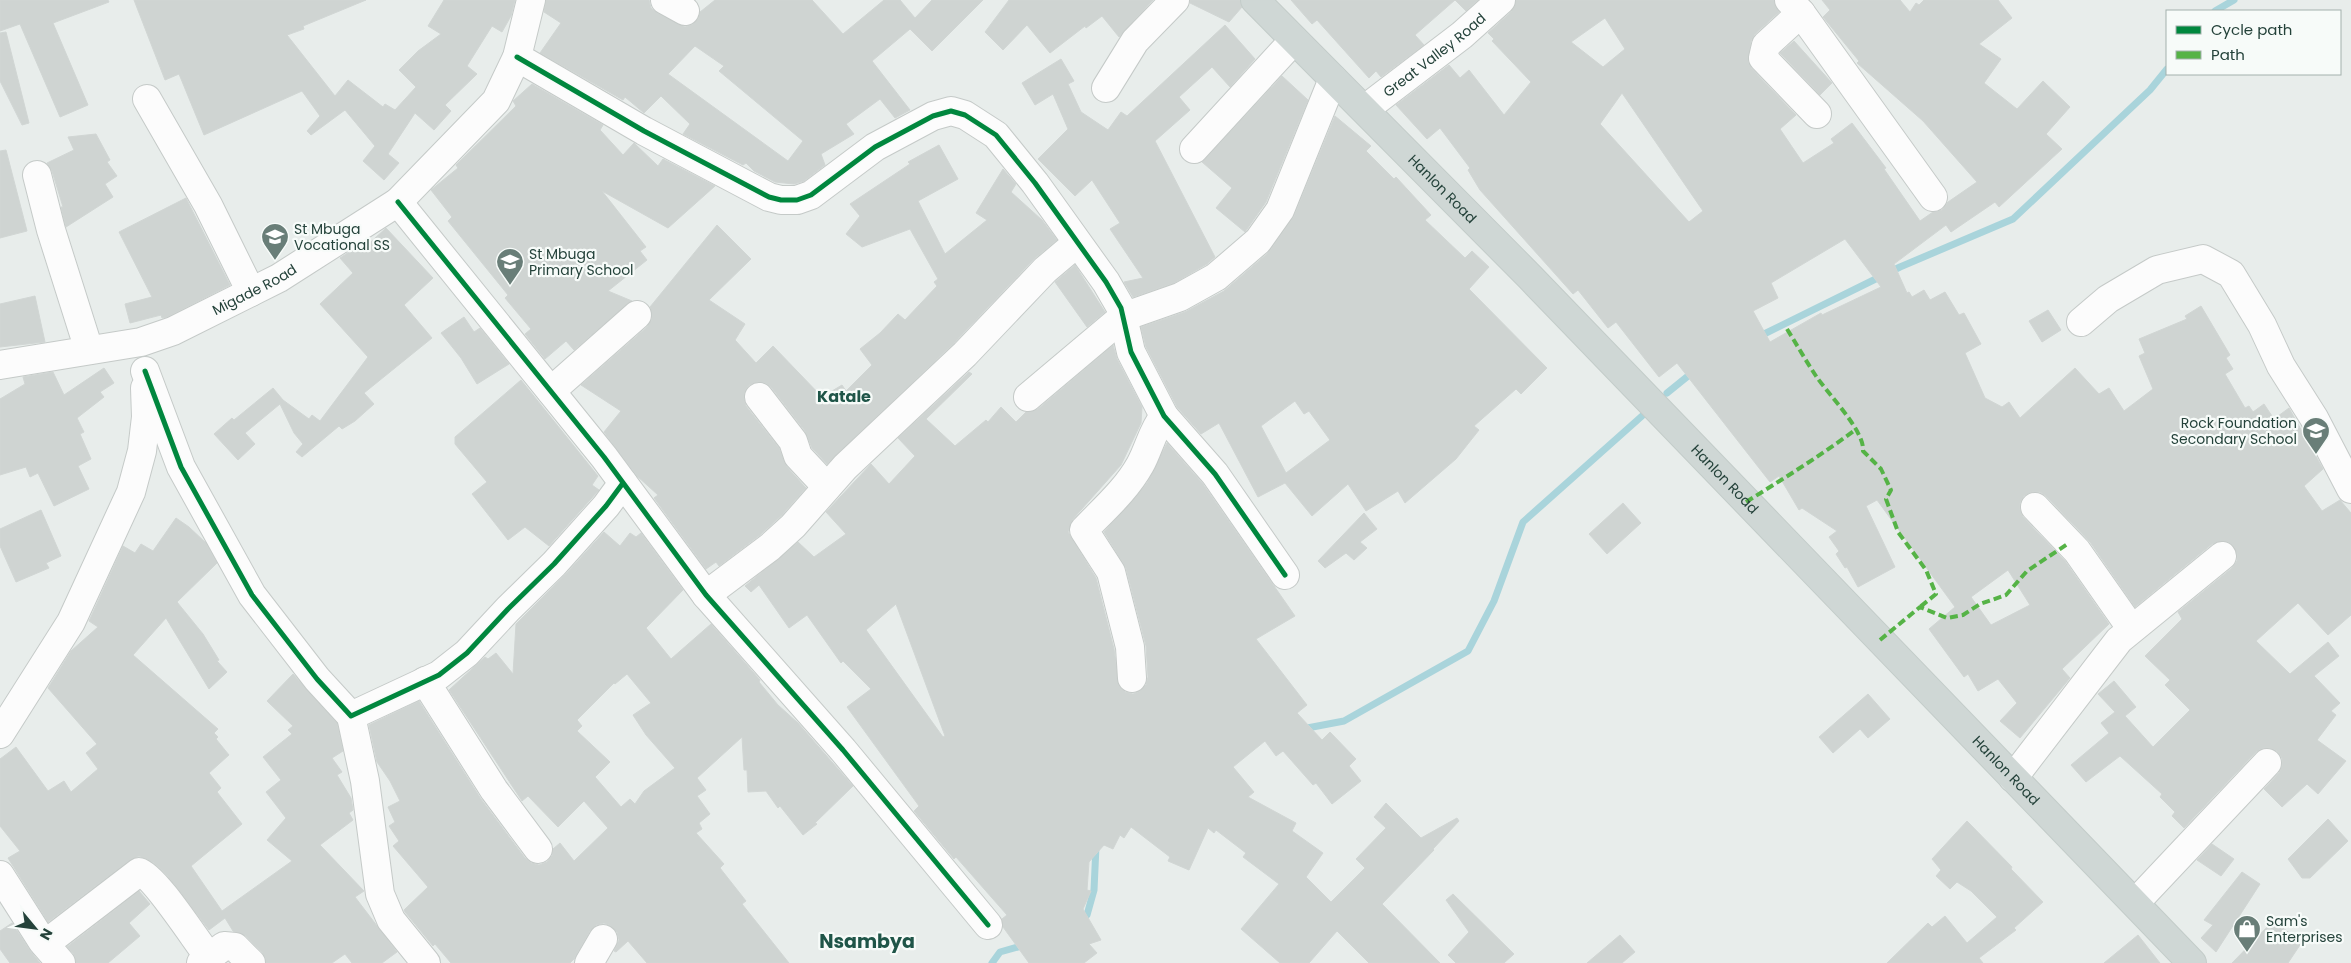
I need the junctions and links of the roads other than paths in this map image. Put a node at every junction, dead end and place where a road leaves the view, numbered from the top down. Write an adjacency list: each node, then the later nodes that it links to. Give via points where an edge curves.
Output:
1 (531, 0): 7 (street, Migade Road)
2 (1175, 0): 9 (street, via 1135,41)
3 (1255, 0): 6 (main road, Hanlon Road)
4 (1501, 0): 11 (street, Great Valley Road, via 1462,35)
5 (1795, 7): 12 (street, via 1766,44 1763,58); 15 (street)
6 (1294, 40): 8 (main road, Hanlon Road); 13 (street)
7 (517, 57): 16 (street, Migade Road, via 496,101); 17 (street, via 644,131 769,197 781,200 797,200 811,195 875,147 933,116 951,111 965,115 996,135 1014,155)
8 (1333, 79): 11 (main road, Hanlon Road); 20 (street, via 1280,210 1258,241 1216,277 1180,296)
9 (1106, 88)
10 (147, 99): 18 (street, via 208,205)
11 (1365, 109): 43 (main road, Hanlon Road)
12 (1817, 114)
13 (1194, 149)
14 (38, 175): 23 (street, via 51,230)
15 (1933, 197)
16 (398, 202): 18 (street, Migade Road, via 279,278); 26 (street)
17 (1077, 243): 20 (street, via 1106,282); 31 (street, via 1045,270 965,354)
18 (251, 292): 22 (street, Migade Road, via 173,331)
19 (637, 316): 26 (street)
20 (1123, 317): 28 (street); 29 (street, via 1131,352)
21 (2081, 322): 32 (street, via 2108,299 2157,270 2203,259 2231,274)
22 (141, 342): 23 (street, Migade Road); 25 (street)
23 (89, 350): 24 (street, Migade Road)
24 (0, 365)
25 (145, 371): 40 (street, via 181,467 252,595 317,679); 41 (street, via 146,417 131,492 71,622)
26 (551, 391): 30 (street)
27 (759, 397): 31 (street, via 793,441 798,456)
28 (1028, 397)
29 (1164, 416): 35 (street, via 1215,474); 38 (street, via 1155,427 1141,464 1124,488 1084,530 1111,572 1130,647)
30 (623, 483): 36 (street); 39 (street, via 554,564 467,653 440,675)
31 (827, 487): 36 (street, via 770,547)
32 (2351, 489)
33 (2035, 507): 37 (street, via 2082,557)
34 (2222, 556): 37 (street)
35 (1285, 575)
36 (706, 594): 47 (street, via 843,750)
37 (2131, 628): 43 (street, via 2112,648)
38 (1132, 678)
39 (425, 682): 40 (street); 44 (street, via 494,790)
40 (351, 716): 52 (street, via 380,894 391,920)
41 (0, 734)
42 (2267, 763): 46 (street)
43 (2013, 778): 46 (main road, Hanlon Road)
44 (538, 849)
45 (0, 875): 49 (street)
46 (2135, 903): 54 (main road, Hanlon Road)
47 (988, 925)
48 (603, 939): 53 (street)
49 (53, 954): 50 (street, via 139,872 158,888)
50 (205, 960): 51 (street, via 224,946 235,947)
51 (251, 963)
52 (426, 963)
53 (589, 963)
54 (2192, 963)

